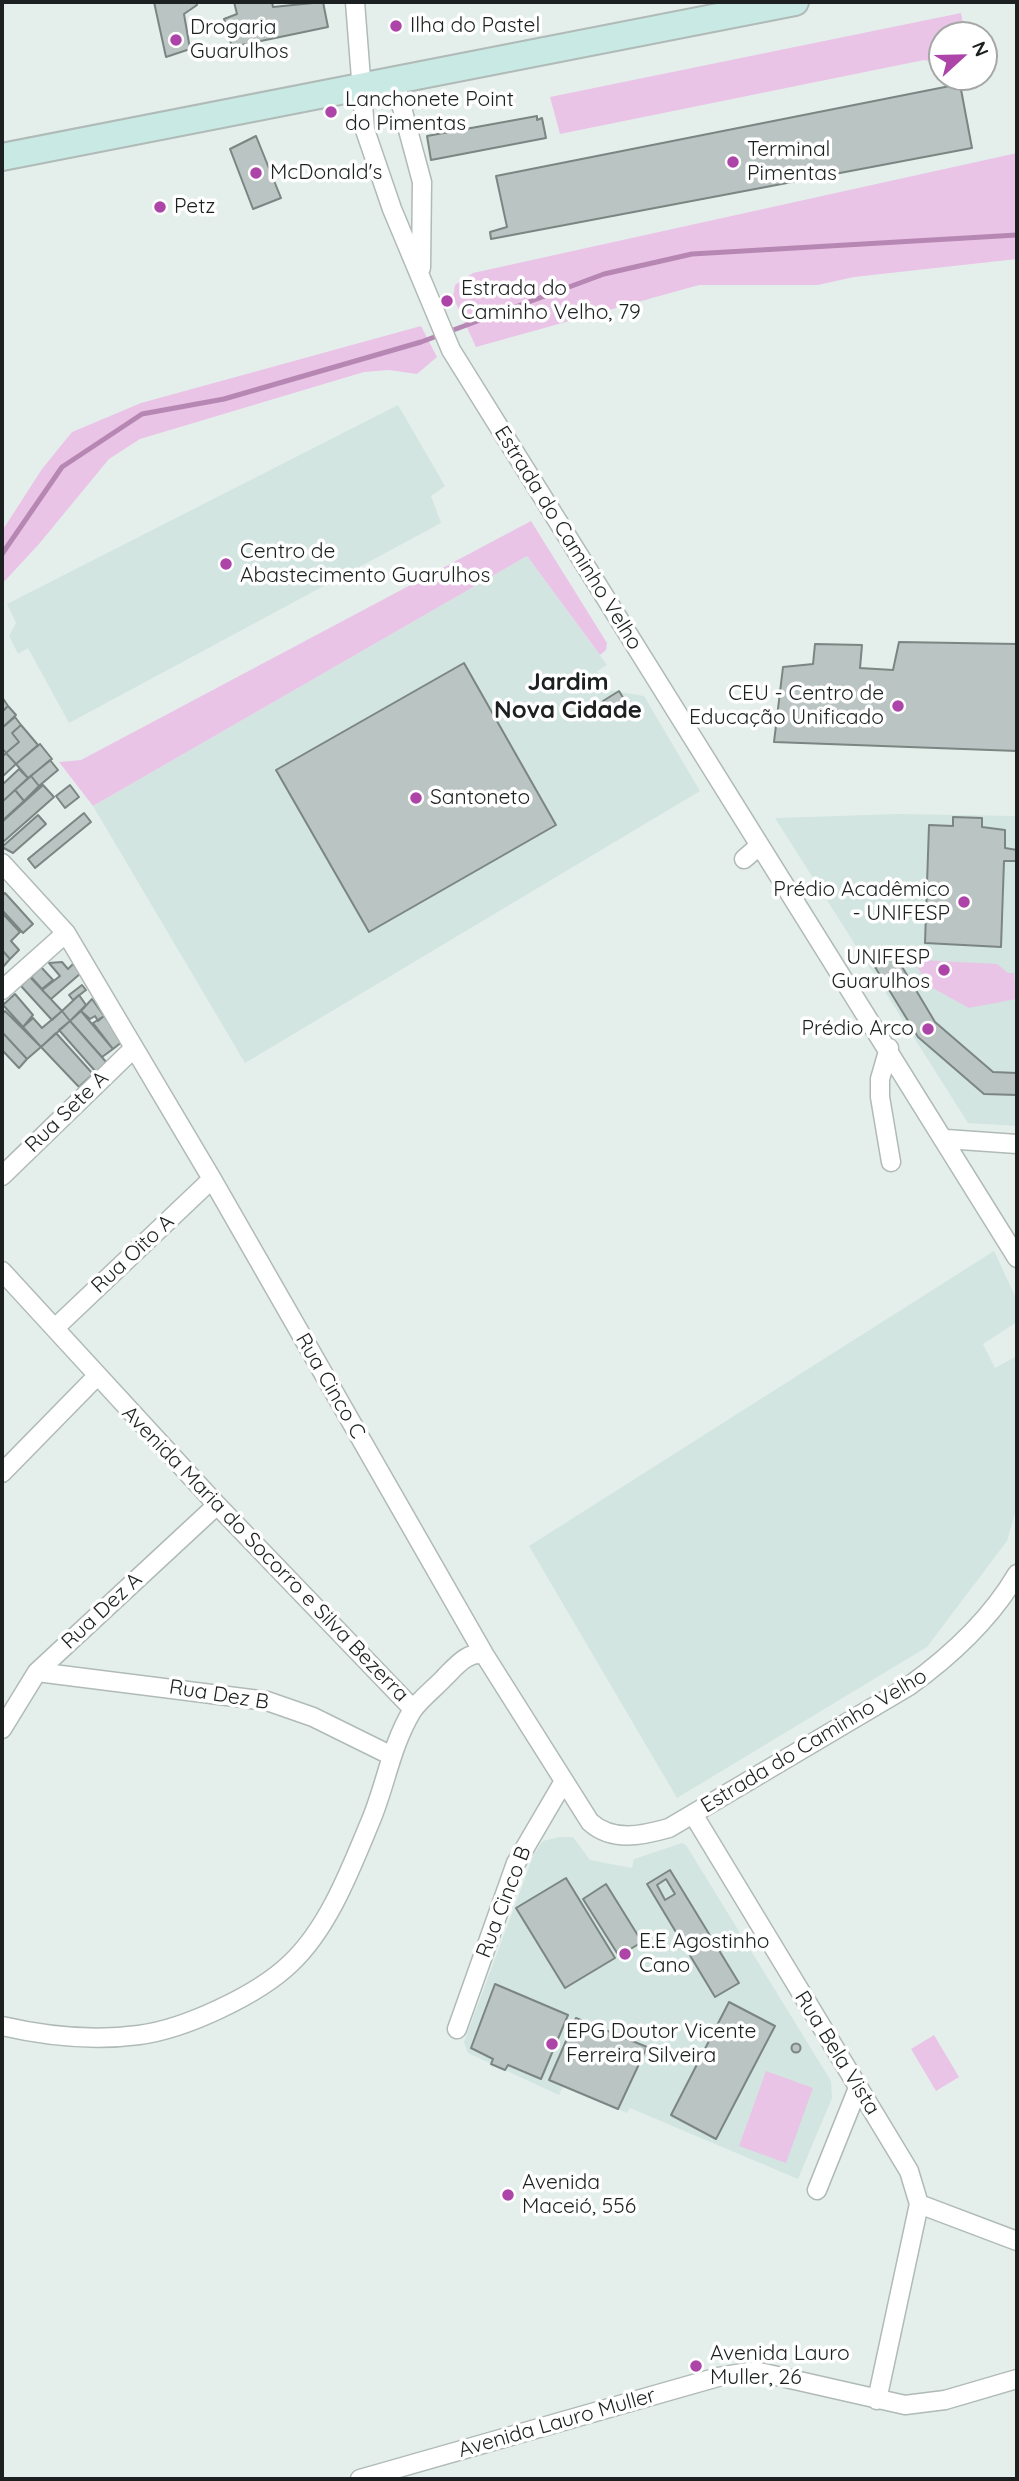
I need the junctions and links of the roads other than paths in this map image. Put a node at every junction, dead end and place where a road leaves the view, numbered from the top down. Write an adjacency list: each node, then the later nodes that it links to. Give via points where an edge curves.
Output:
1 (355, 2): 4 (street, Estrada do Caminho Velho)
2 (795, 2): 3 (main road)
3 (394, 78): 4 (main road); 6 (street, Estrada do Caminho Velho, via 422,182)
4 (360, 85): 5 (main road); 6 (street, Estrada do Caminho Velho, via 365,130)
5 (2, 157)
6 (421, 275): 7 (street, Estrada do Caminho Velho, via 451,350)
7 (759, 846): 8 (street); 12 (street, Estrada do Caminho Velho)
8 (744, 859)
9 (2, 863): 10 (street, Rua Cinco C)
10 (66, 933): 11 (street); 13 (street, Rua Cinco C)
11 (2, 990)
12 (889, 1048): 14 (street, Estrada do Caminho Velho); 16 (street, via 880,1097)
13 (133, 1049): 17 (street, Rua Sete A); 18 (street, Rua Cinco C)
14 (946, 1139): 15 (street); 19 (street, Estrada do Caminho Velho)
15 (1017, 1144)
16 (891, 1162)
17 (2, 1175)
18 (212, 1179): 21 (street, Rua Oito A); 26 (street, Rua Cinco C)
19 (1017, 1258)
20 (2, 1271): 21 (street, Avenida Maria do Socorro e Silva Bezerra)
21 (55, 1328): 22 (street, Avenida Maria do Socorro e Silva Bezerra)
22 (97, 1376): 23 (street); 24 (street, Avenida Maria do Socorro e Silva Bezerra)
23 (2, 1473)
24 (217, 1505): 27 (street, Rua Dez A); 28 (street, Avenida Maria do Socorro e Silva Bezerra)
25 (1017, 1574): 32 (street, Estrada do Caminho Velho, via 1004,1597 942,1662)
26 (484, 1654): 28 (street, via 467,1657); 31 (street, Rua Cinco C)
27 (37, 1672): 29 (street, Rua Dez A); 30 (street, Rua Dez B, via 267,1701 313,1717)
28 (413, 1709): 30 (street, Avenida Maria do Socorro e Silva Bezerra)
29 (2, 1729)
30 (390, 1755): 33 (street, Avenida Maria do Socorro e Silva Bezerra, via 372,1818 317,1932 291,1964 261,1987 224,2006 141,2035 95,2038)
31 (564, 1781): 32 (street, Rua Cinco C, via 590,1822 601,1832 616,1836 657,1831); 34 (street, Rua Cinco B, via 516,1863)
32 (693, 1814): 35 (street, Rua Bela Vista)
33 (2, 2026)
34 (457, 2029)
35 (858, 2088): 36 (street); 37 (street, Rua Bela Vista, via 909,2171)
36 (817, 2190)
37 (919, 2204): 38 (street); 40 (street)
38 (1017, 2241)
39 (1017, 2379): 40 (street, via 945,2400 905,2405)
40 (877, 2399): 41 (street, Avenida Lauro Muller, via 755,2371 718,2377)
41 (360, 2479)

